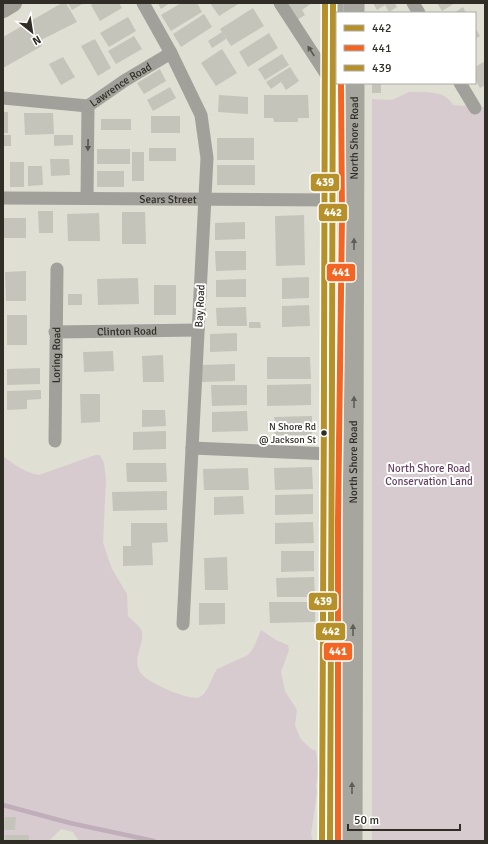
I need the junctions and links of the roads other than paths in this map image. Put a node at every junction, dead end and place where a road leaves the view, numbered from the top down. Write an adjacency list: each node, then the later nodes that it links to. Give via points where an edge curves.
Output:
1 (13, 3): 6 (main road)
2 (143, 3): 8 (street, Bay Road)
3 (280, 3): 9 (street, one-way to 3)
4 (333, 3): 9 (highway, North Shore Road)
5 (413, 3): 7 (street)
6 (3, 9)
7 (418, 12)
8 (171, 53): 13 (street, Lawrence Road); 17 (street, Bay Road, via 201,116 207,158)
9 (332, 83): 18 (highway, North Shore Road)
10 (354, 84): 27 (highway, North Shore Road, one-way to 10)
11 (461, 84): 14 (street)
12 (3, 98): 13 (street)
13 (88, 106): 16 (street, Lawrence Road, one-way to 16)
14 (475, 108)
15 (3, 198): 16 (street, Sears Street)
16 (87, 198): 17 (street, Sears Street)
17 (205, 199): 18 (street, Sears Street); 20 (street, Bay Road)
18 (334, 200): 24 (highway, North Shore Road)
19 (57, 269): 21 (street, Loring Road)
20 (198, 330): 21 (street, Clinton Road); 23 (street, Bay Road)
21 (55, 332): 22 (street, Loring Road)
22 (55, 441)
23 (192, 448): 24 (street); 25 (street, Bay Road)
24 (331, 454): 26 (highway, North Shore Road)
25 (183, 624)
26 (330, 841)
27 (352, 841)

